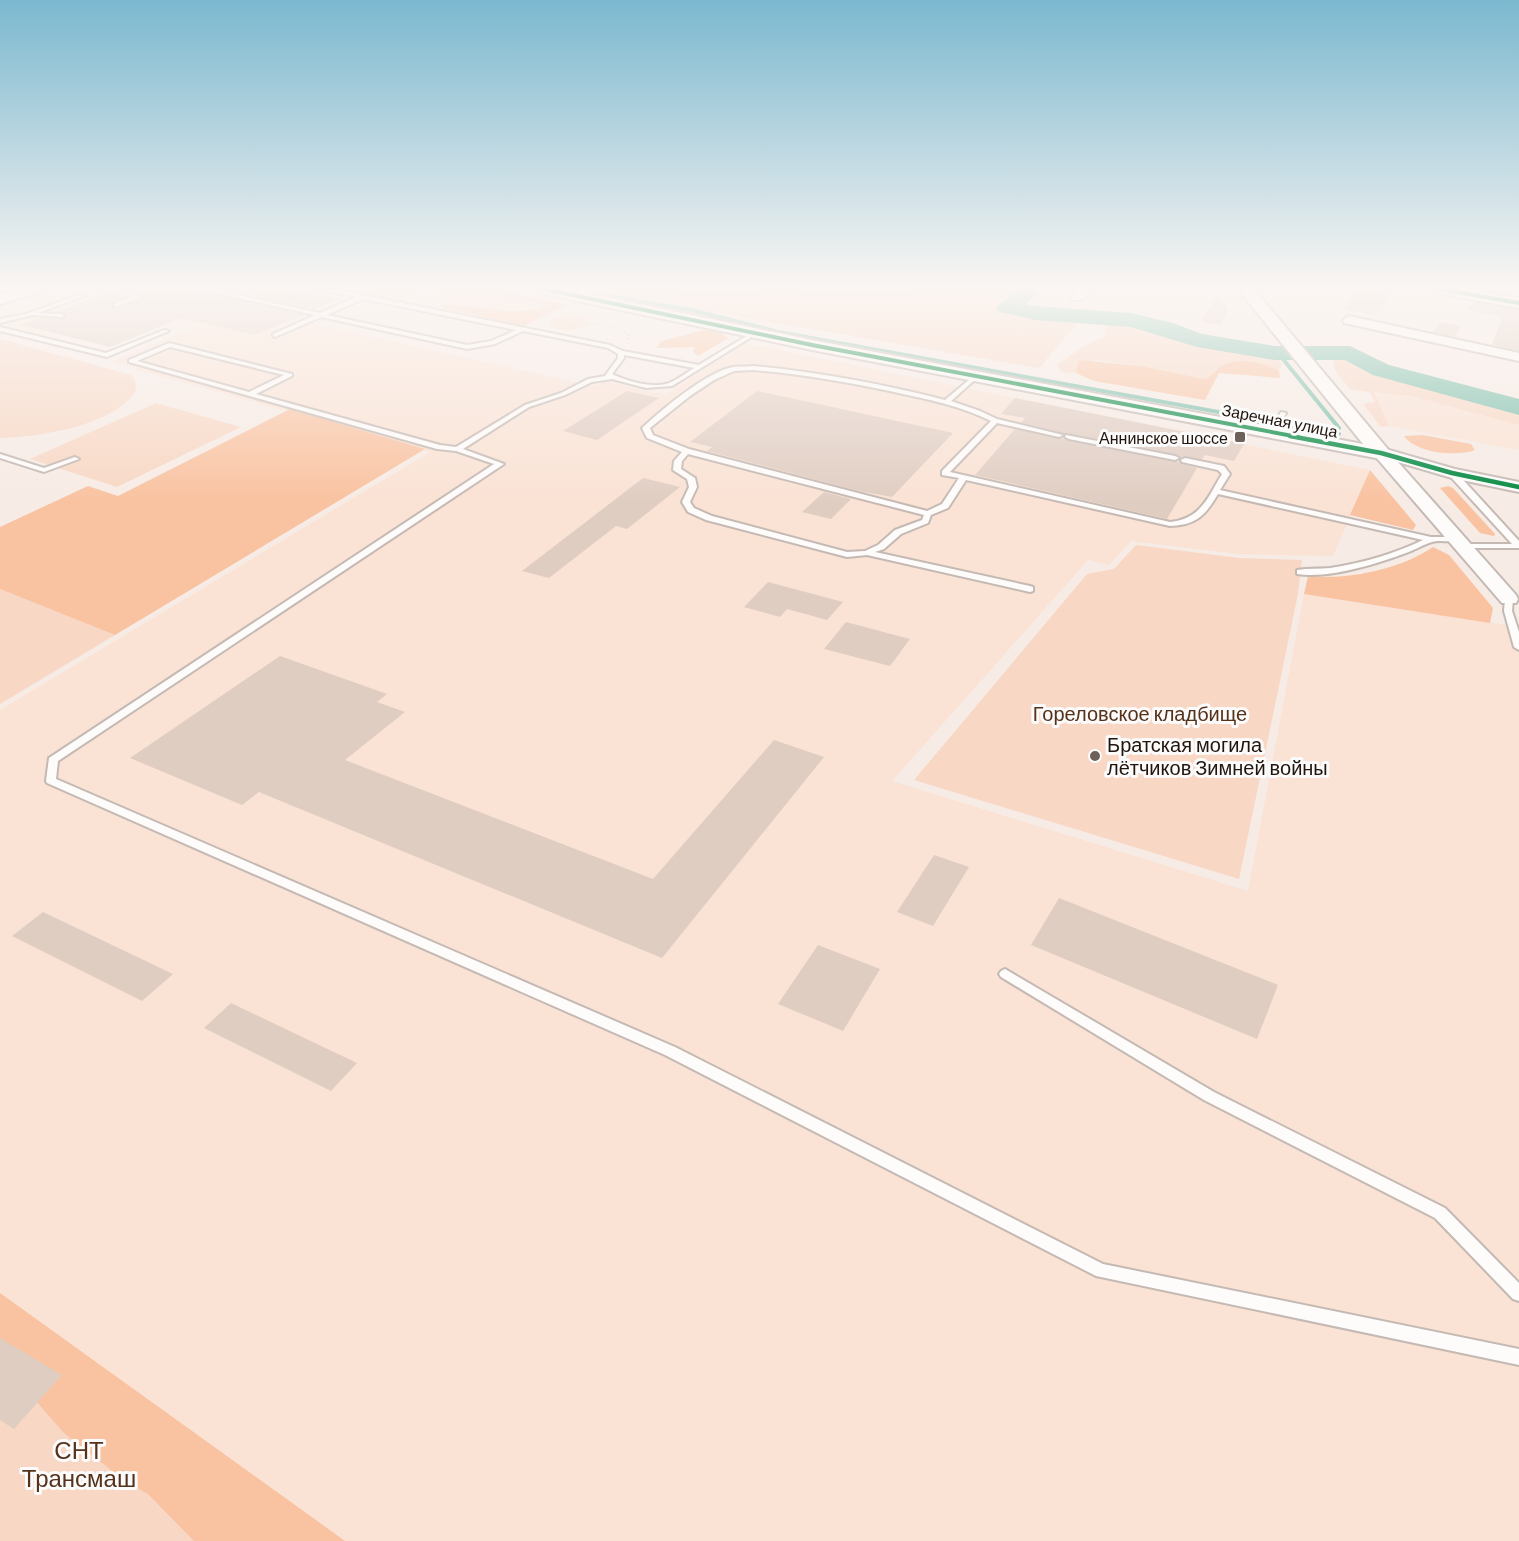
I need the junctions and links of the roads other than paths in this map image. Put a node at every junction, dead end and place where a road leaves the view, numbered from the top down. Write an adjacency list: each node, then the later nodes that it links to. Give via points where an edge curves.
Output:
1 (134, 360): 11 (lane)
2 (229, 360): 11 (lane, via 290,375)
3 (619, 360): 10 (lane, via 609,369 608,375)
4 (663, 360): 8 (lane)
5 (710, 360): 8 (lane)
6 (897, 360): 9 (street, Заречная улица)
7 (1304, 360): 20 (street)
8 (700, 366): 10 (lane, via 660,387)
9 (977, 375): 12 (lane); 15 (street, Заречная улица)
10 (613, 377): 18 (lane, via 590,380 527,406)
11 (250, 394): 18 (lane)
12 (948, 401): 14 (lane); 19 (lane, via 810,375 736,369 677,402 645,428 650,436)
13 (1283, 413): 15 (lane)
14 (995, 421): 16 (lane); 26 (lane, via 945,473)
15 (1273, 432): 20 (street, Заречная улица)
16 (1059, 435)
17 (1069, 436): 22 (lane)
18 (457, 449): 40 (lane, via 500,464 53,760 51,781 670,1051 1101,1271)
19 (686, 451): 29 (lane); 33 (lane, via 677,470 691,478 693,487 686,501 691,510 847,555)
20 (1380, 453): 25 (street); 31 (street)
21 (0, 456): 23 (lane, via 44,470)
22 (1175, 458)
23 (75, 459)
24 (1185, 460): 28 (lane, via 1221,468 1226,474)
25 (1452, 473): 27 (street); 32 (lane)
26 (963, 478): 28 (lane, via 1186,525 1197,519); 29 (lane, via 945,506)
27 (1519, 487)
28 (1215, 491): 30 (lane)
29 (928, 514): 33 (lane, via 926,521 898,532)
30 (1431, 539): 31 (lane); 34 (lane, via 1409,551 1317,573)
31 (1458, 543): 32 (lane); 36 (street)
32 (1519, 546)
33 (867, 553): 35 (lane)
34 (1300, 572)
35 (1030, 589)
36 (1509, 599): 37 (lane, via 1508,611)
37 (1519, 647)
38 (1005, 974): 39 (lane, via 1209,1096 1440,1214)
39 (1519, 1294)
40 (1519, 1357)

